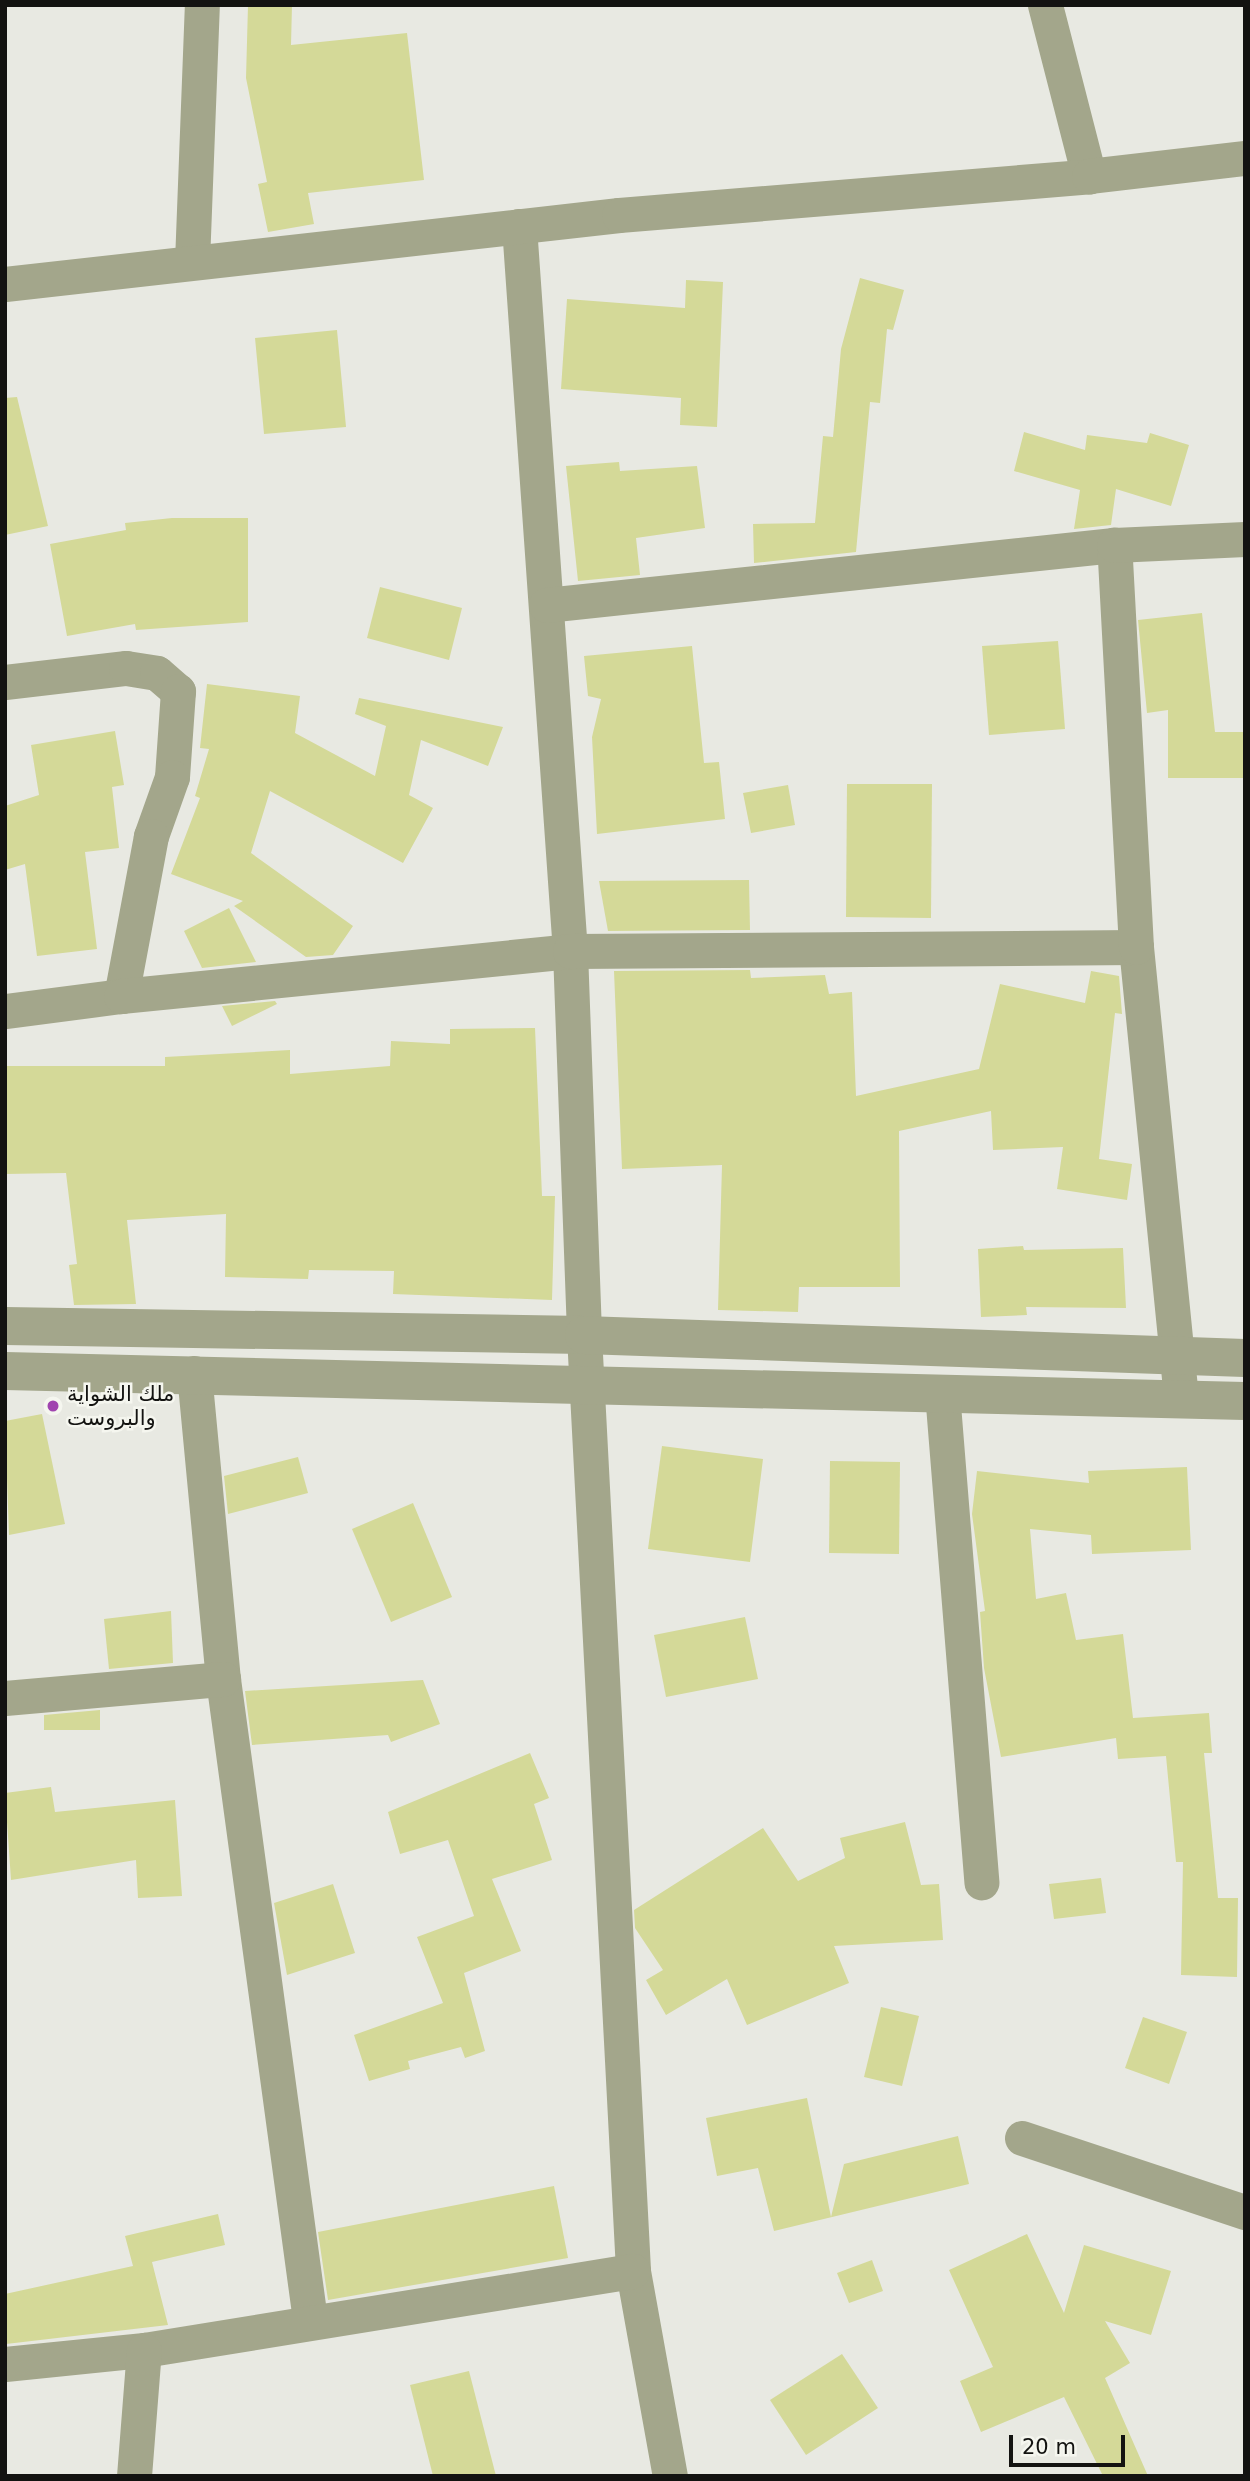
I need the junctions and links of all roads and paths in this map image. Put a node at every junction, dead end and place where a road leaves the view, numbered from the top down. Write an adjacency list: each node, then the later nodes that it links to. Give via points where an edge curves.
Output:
1 (202, 5): 6 (street)
2 (1045, 5): 4 (street)
3 (1245, 158): 4 (street)
4 (1089, 176): 5 (street)
5 (519, 226): 6 (street); 10 (street)
6 (192, 262): 7 (street)
7 (5, 284)
8 (1245, 539): 9 (street)
9 (1114, 545): 10 (street); 12 (street)
10 (546, 604): 13 (street)
11 (5, 682): 14 (street, via 126,668 157,673 178,691 172,777 151,836)
12 (1136, 947): 13 (street); 18 (street)
13 (570, 951): 14 (street); 17 (street)
14 (121, 996): 15 (street)
15 (5, 1011)
16 (5, 1326): 17 (street)
17 (584, 1335): 18 (street); 22 (street)
18 (1179, 1356): 19 (street); 24 (street)
19 (1245, 1358)
20 (5, 1371): 21 (street)
21 (194, 1373): 22 (street); 26 (street)
22 (587, 1384): 23 (street); 31 (street)
23 (942, 1392): 24 (street); 28 (street)
24 (1181, 1399): 25 (street)
25 (1245, 1401)
26 (223, 1679): 27 (street); 32 (street)
27 (5, 1698)
28 (981, 1882)
29 (1022, 2138): 30 (street)
30 (1245, 2212)
31 (633, 2271): 32 (street); 36 (street)
32 (310, 2320): 33 (street)
33 (144, 2350): 34 (street); 35 (street)
34 (5, 2364)
35 (134, 2476)
36 (670, 2476)

